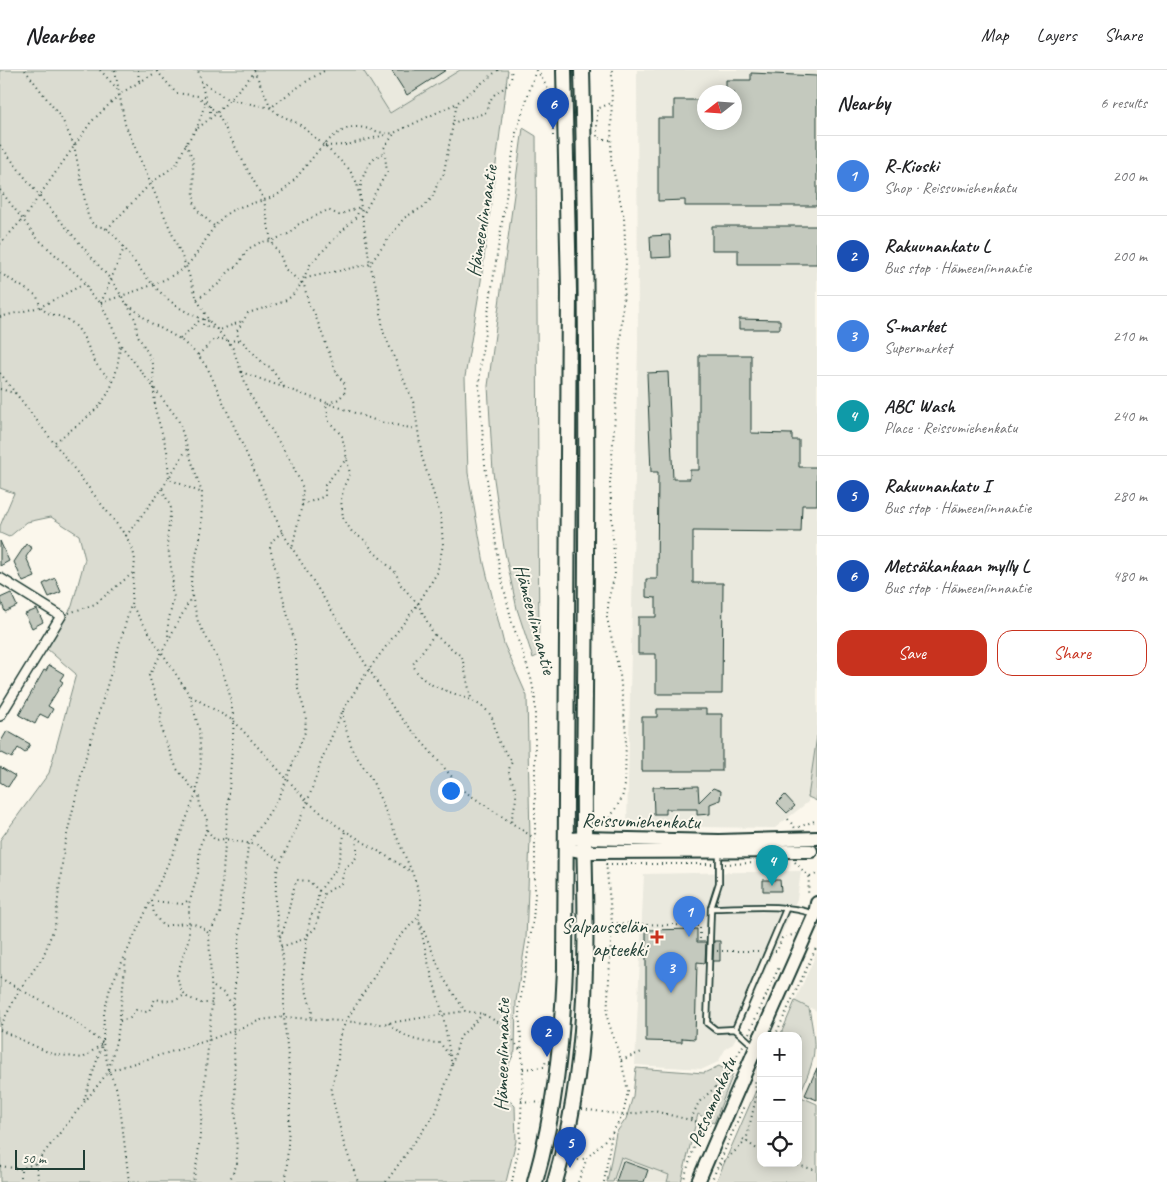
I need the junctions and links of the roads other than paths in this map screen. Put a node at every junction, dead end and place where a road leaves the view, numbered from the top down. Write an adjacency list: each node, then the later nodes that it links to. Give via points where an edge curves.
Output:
1 (564, 70): 7 (main road, Hämeenlinnantie, via 569,290)
2 (582, 70): 5 (main road, Hämeenlinnantie, via 587,289)
3 (0, 578): 4 (street, via 61,616)
4 (0, 716)
5 (583, 838): 7 (street, Reissumiehenkatu); 8 (main road, Hämeenlinnantie); 9 (street, Reissumiehenkatu)
6 (817, 838): 9 (street, Reissumiehenkatu); 10 (street, via 812,844)
7 (565, 843): 8 (street, Reissumiehenkatu, via 570,849); 18 (main road, Hämeenlinnantie, via 562,1040 544,1152)
8 (584, 852): 9 (street, Reissumiehenkatu, via 605,858); 19 (main road, Hämeenlinnantie, via 585,968 580,1040 573,1101)
9 (720, 853): 10 (street, Reissumiehenkatu); 11 (lane, via 719,884)
10 (814, 856)
11 (711, 908): 12 (lane); 14 (lane, via 707,1024 716,1030)
12 (786, 909): 13 (lane); 14 (lane)
13 (816, 911): 15 (street, Petsamonkatu)
14 (735, 1030): 16 (lane)
15 (763, 1032)
16 (757, 1039)
17 (757, 1045): 20 (street, Petsamonkatu)
18 (535, 1182)
19 (555, 1182)
20 (698, 1182)

